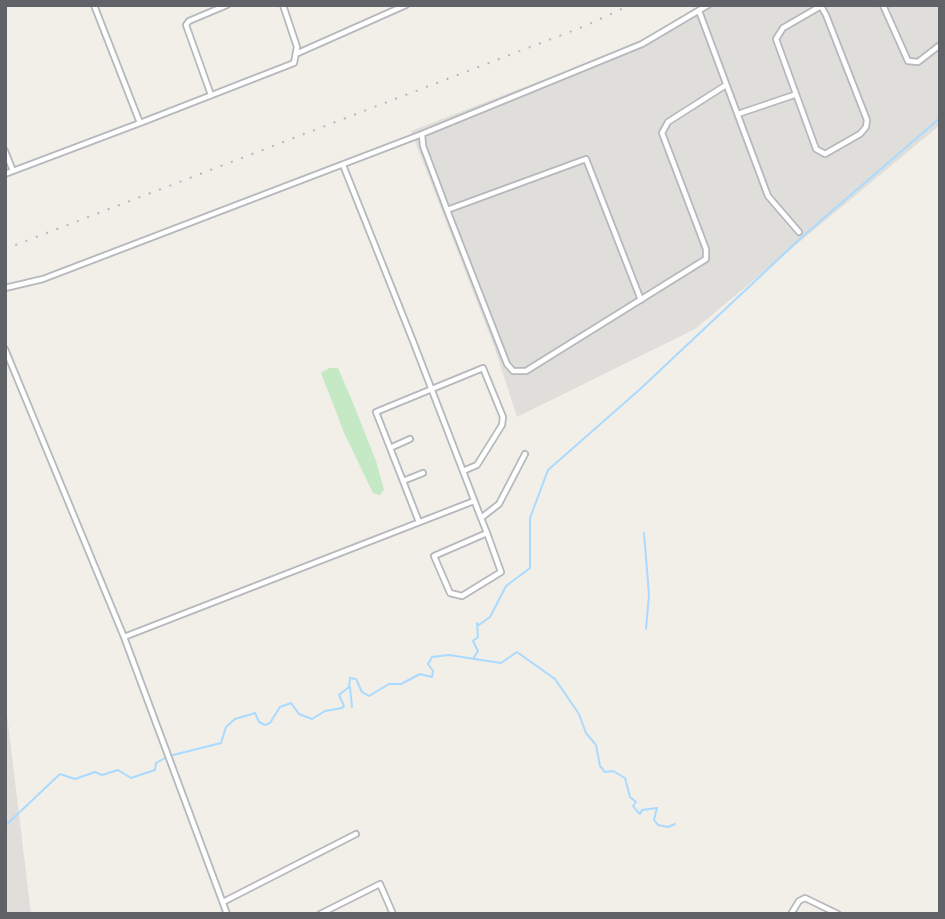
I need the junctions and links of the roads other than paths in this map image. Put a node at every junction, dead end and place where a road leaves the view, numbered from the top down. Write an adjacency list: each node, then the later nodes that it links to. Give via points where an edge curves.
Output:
1 (94, 5): 15 (street)
2 (227, 5): 12 (street, via 186,25)
3 (283, 5): 10 (street)
4 (406, 5): 10 (street)
5 (708, 5): 8 (street)
6 (883, 5): 9 (street, via 908,61 918,62)
7 (821, 6): 13 (street, via 783,28 776,39); 13 (street, via 866,127 831,152 820,152)
8 (699, 11): 11 (street); 16 (street, via 642,44)
9 (940, 46)
10 (298, 53): 12 (street, via 294,63)
11 (726, 85): 14 (street); 24 (street, via 668,122 662,133 706,259)
12 (211, 95): 15 (street)
13 (794, 95): 14 (street)
14 (738, 114): 22 (street, via 768,196)
15 (140, 123): 19 (street)
16 (422, 134): 18 (street); 21 (street)
17 (5, 151): 19 (street)
18 (343, 165): 23 (street, via 43,279); 26 (street)
19 (13, 171): 20 (street)
20 (5, 174)
21 (447, 210): 24 (street, via 586,159); 24 (street, via 513,372 526,371)
22 (799, 232)
23 (5, 288)
24 (641, 300)
25 (5, 349): 37 (street)
26 (431, 388): 28 (street, via 376,412); 30 (street); 30 (street, via 479,368 485,370 502,425 477,465)
27 (410, 439): 28 (street)
28 (390, 448): 32 (street)
29 (525, 454): 34 (street, via 499,504)
30 (463, 471): 33 (street)
31 (423, 473): 32 (street)
32 (403, 481): 35 (street)
33 (474, 501): 34 (street); 35 (street)
34 (481, 518): 36 (street)
35 (419, 522): 37 (street)
36 (487, 533): 36 (street, via 501,572 463,596 450,593 434,556)
37 (124, 637): 39 (street)
38 (356, 834): 39 (street)
39 (223, 902): 40 (street)
40 (227, 914)
41 (320, 914): 42 (street, via 380,884)
42 (393, 914)
43 (791, 914): 44 (street, via 799,901 807,898)
44 (838, 914)

